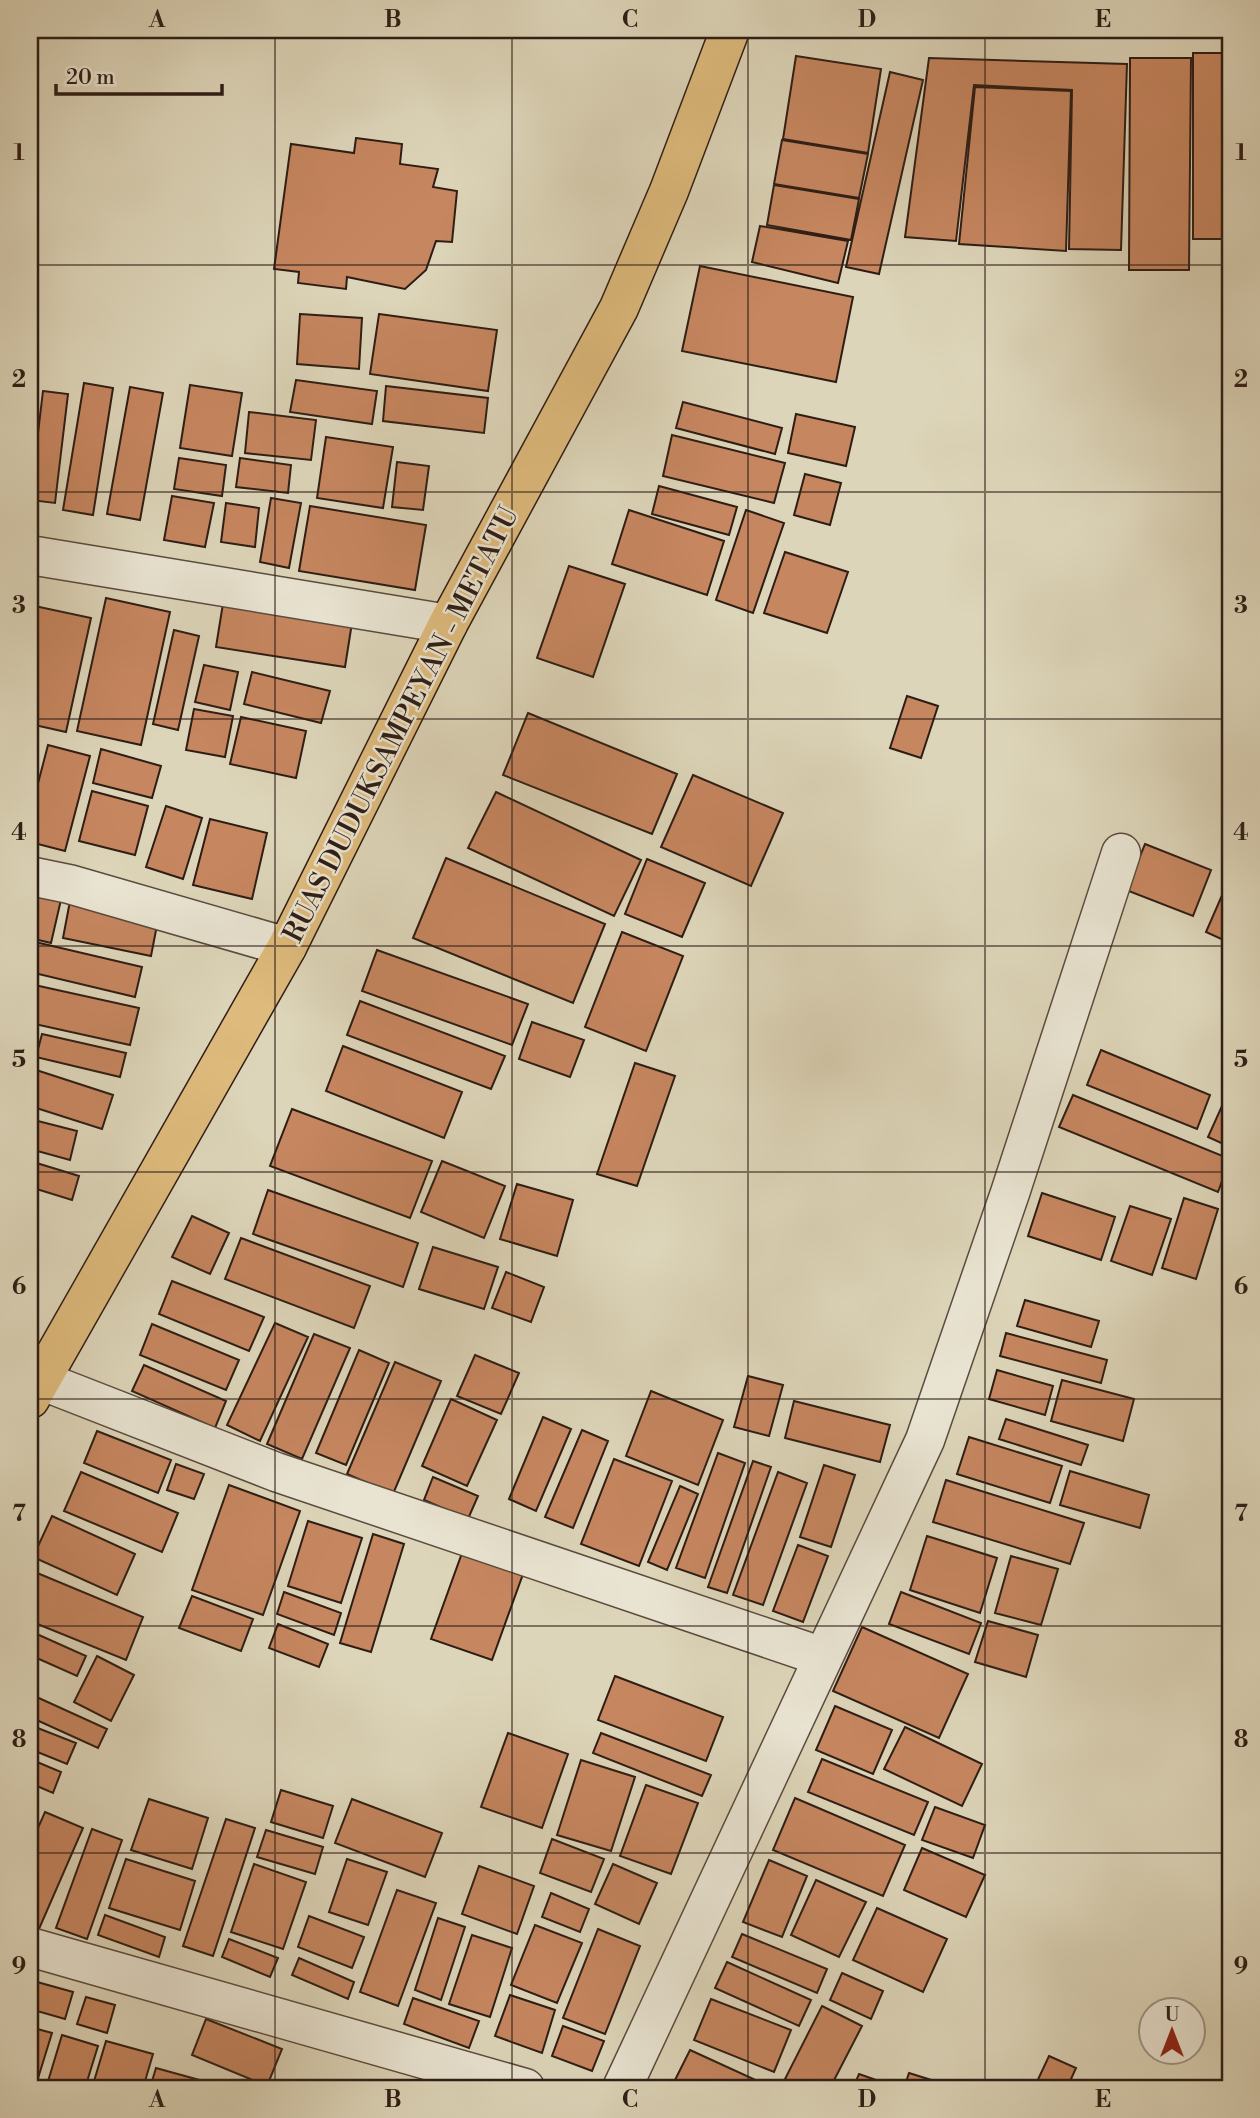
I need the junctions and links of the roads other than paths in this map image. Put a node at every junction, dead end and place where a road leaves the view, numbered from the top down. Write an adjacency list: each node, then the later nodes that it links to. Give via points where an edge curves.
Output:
1 (730, 30): 3 (main road, RUAS DUDUKSAMPEYAN - METATU, via 619,308)
2 (30, 555): 3 (street)
3 (448, 624): 6 (main road, RUAS DUDUKSAMPEYAN - METATU)
4 (1121, 853): 8 (street, via 925,1440)
5 (30, 876): 6 (street)
6 (287, 947): 7 (main road, RUAS DUDUKSAMPEYAN - METATU)
7 (35, 1390): 8 (street)
8 (823, 1657): 11 (street)
9 (30, 1947): 10 (street)
10 (525, 2088)
11 (622, 2088)

